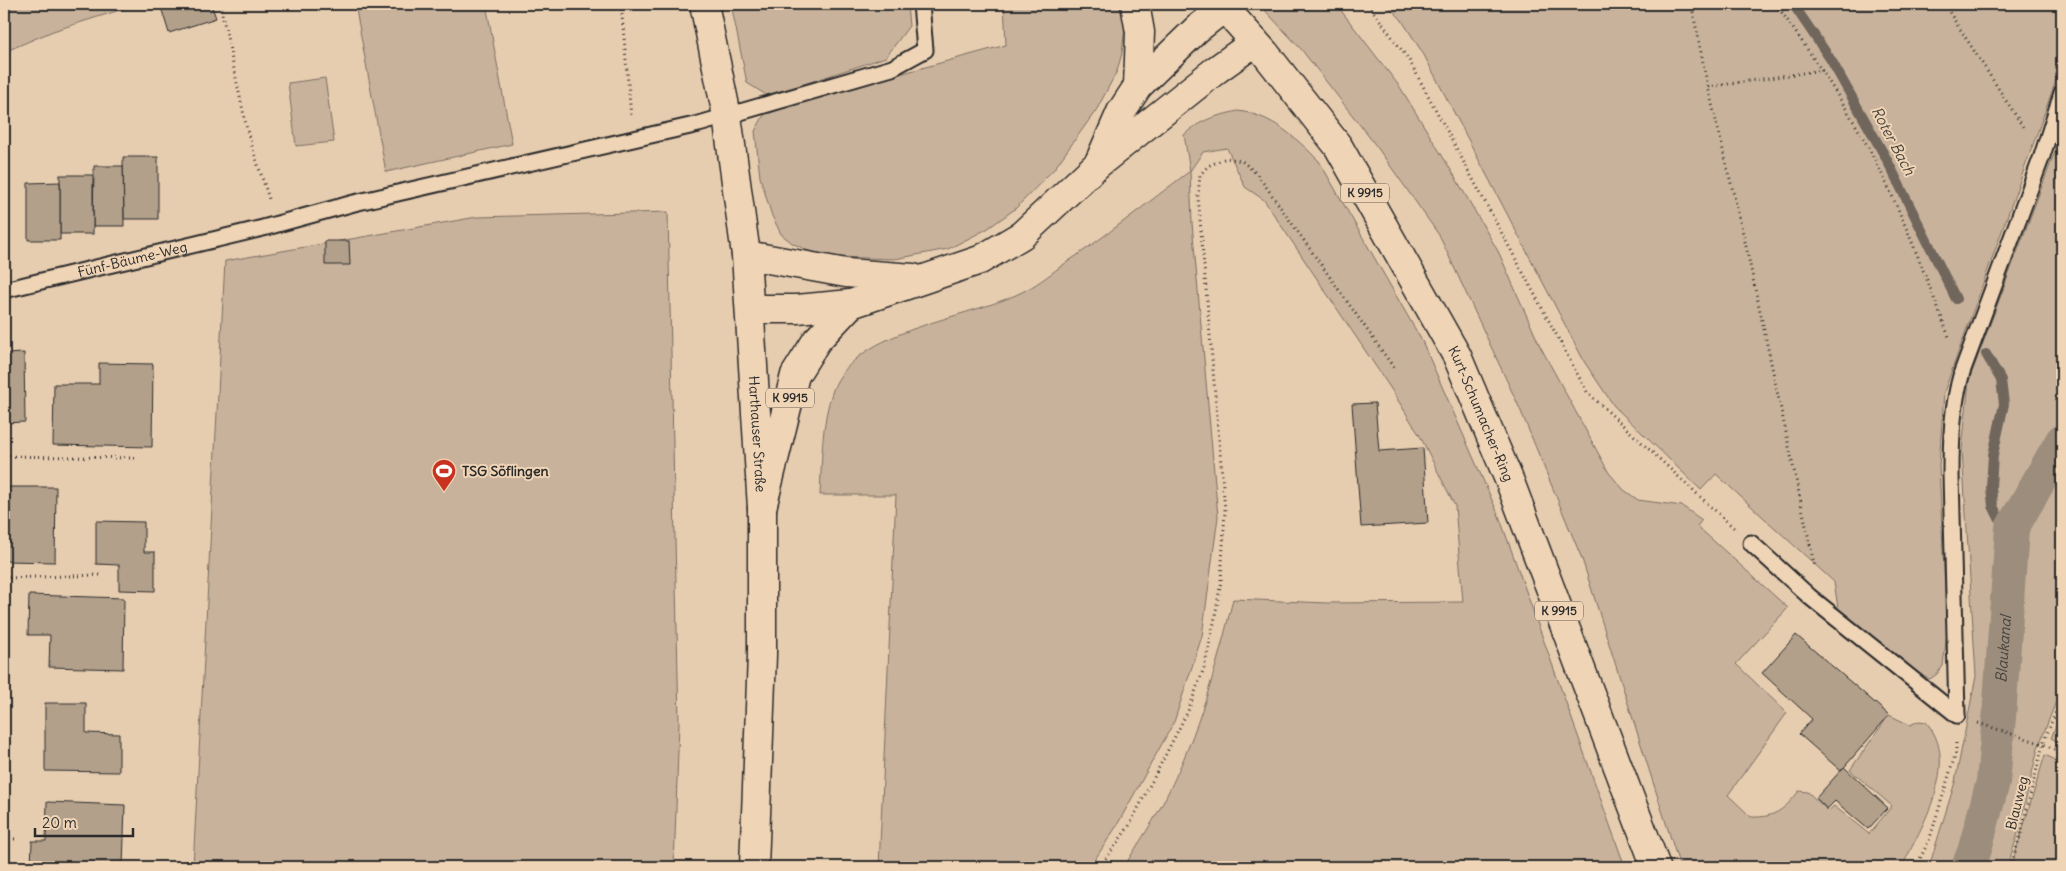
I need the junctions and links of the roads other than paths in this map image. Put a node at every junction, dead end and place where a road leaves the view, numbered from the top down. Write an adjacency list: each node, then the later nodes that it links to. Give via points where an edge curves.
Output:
1 (704, 4): 8 (main road, Harthauser Straße)
2 (921, 4): 8 (lane, Fünf-Bäume-Weg, via 925,50 892,68)
3 (1135, 4): 6 (main road, via 1140,32)
4 (1223, 5): 5 (main road, Kurt-Schumacher-Ring / K 9915); 6 (main road, K 9915)
5 (1255, 42): 9 (main road, K 9915); 18 (main road, Kurt-Schumacher-Ring / K 9915, via 1338,146 1457,356 1510,482)
6 (1138, 86): 9 (main road, K 9915, via 1121,112)
7 (2062, 93): 16 (lane, via 1962,372 1953,416 1950,475 1957,715 1810,597)
8 (727, 116): 10 (main road, Harthauser Straße); 12 (lane, Fünf-Bäume-Weg, via 354,203)
9 (1098, 164): 11 (main road, K 9915, via 1022,235 980,260)
10 (746, 255): 11 (main road, K 9915, via 846,273); 14 (main road, Harthauser Straße)
11 (925, 278): 13 (main road, K 9915)
12 (4, 290)
13 (851, 304): 14 (main road, K 9915); 15 (main road, K 9915, via 817,340 796,375)
14 (750, 309): 15 (main road, Harthauser Straße)
15 (762, 508): 17 (main road, Harthauser Straße, via 762,656)
16 (1751, 543)
17 (754, 867)
18 (1656, 867)

